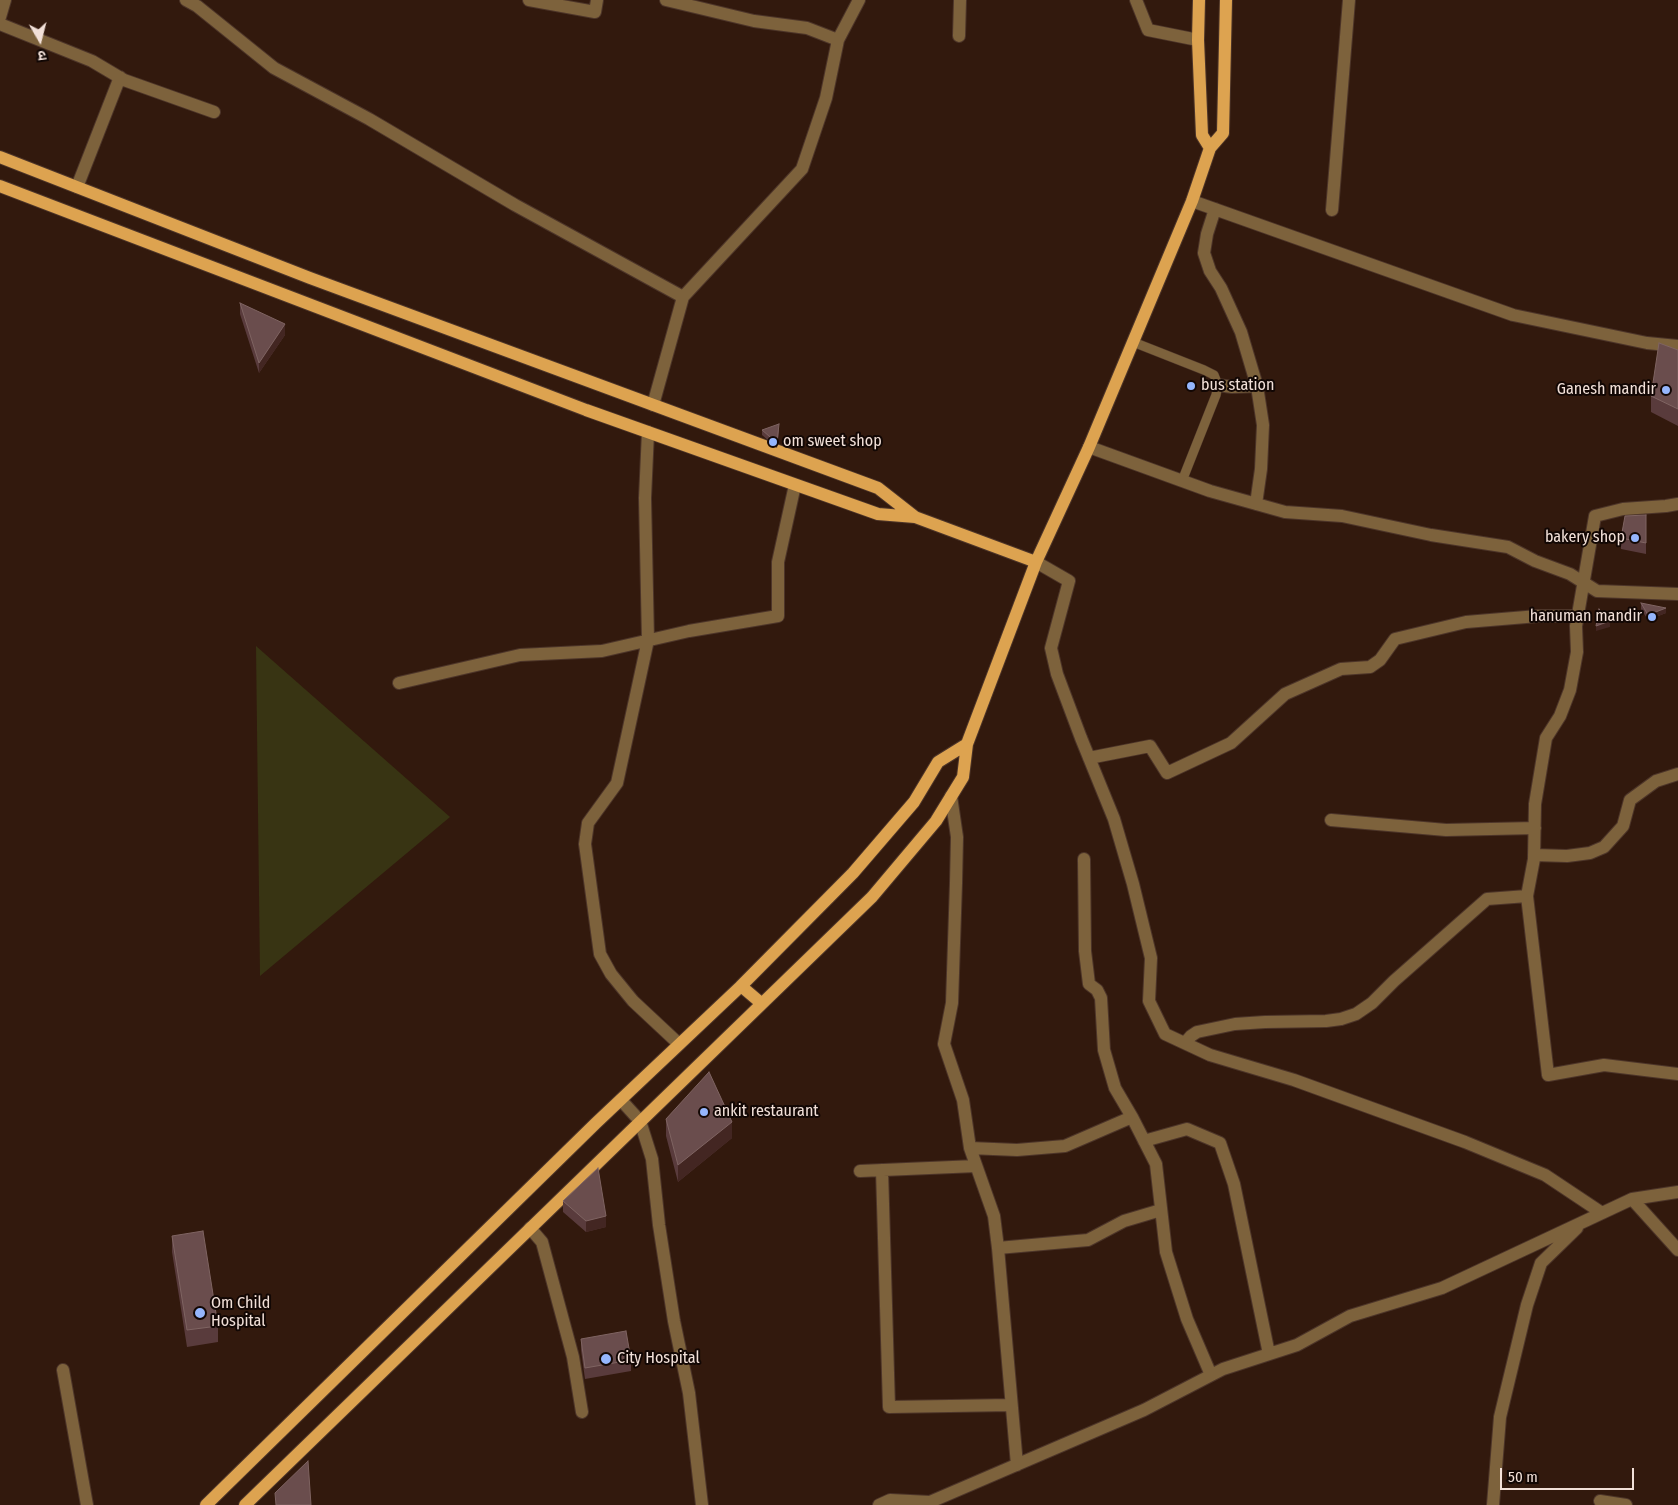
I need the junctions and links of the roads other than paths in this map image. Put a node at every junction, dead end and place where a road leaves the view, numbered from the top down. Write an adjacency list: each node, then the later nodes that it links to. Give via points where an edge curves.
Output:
1 (5, 0): 12 (street)
2 (186, 0): 26 (street, via 274,68)
3 (529, 0): 4 (street, via 595,12)
4 (598, 0)
5 (666, 0): 15 (street, via 754,21 806,28)
6 (859, 0): 15 (street)
7 (960, 0): 14 (street)
8 (1136, 0): 16 (street, via 1148,30)
9 (1199, 0): 16 (main road)
10 (1226, 0): 19 (main road, via 1223,133)
11 (1349, 0): 25 (street)
12 (0, 17)
13 (0, 24): 17 (street, via 92,61)
14 (959, 36)
15 (838, 40): 26 (street, via 826,98 802,170)
16 (1198, 40): 19 (main road, via 1202,135)
17 (120, 77): 18 (street); 22 (street)
18 (214, 112)
19 (1210, 148): 23 (main road)
20 (0, 157): 22 (main road)
21 (0, 186): 32 (main road)
22 (78, 187): 31 (main road, via 310,278)
23 (1192, 201): 24 (street); 27 (main road)
24 (1215, 210): 28 (street, via 1513,314); 30 (street, via 1204,253 1242,332)
25 (1332, 210)
26 (682, 297): 31 (street)
27 (1133, 342): 29 (lane, via 1214,375); 33 (main road)
28 (1678, 346)
29 (1218, 385): 30 (street); 34 (lane)
30 (1257, 386): 36 (street, via 1263,425)
31 (653, 405): 38 (main road, via 878,488)
32 (648, 432): 35 (main road); 43 (street, via 645,498)
33 (1089, 447): 34 (street); 39 (main road)
34 (1182, 481): 36 (street)
35 (796, 485): 38 (main road, via 878,514); 43 (street, via 778,562 778,616)
36 (1256, 504): 40 (street, via 1285,512 1342,516 1508,547)
37 (1678, 504): 40 (street, via 1623,509 1595,516)
38 (915, 517): 39 (main road)
39 (1036, 562): 45 (main road); 46 (street, via 1069,581 1051,648)
40 (1584, 583): 41 (street, via 1597,591); 42 (street)
41 (1678, 594)
42 (1578, 616): 46 (street, via 1466,622 1395,640 1380,660 1370,666 1341,669 1285,694 1231,743 1167,774 1150,746); 50 (street, via 1577,652 1570,690 1560,716 1546,738)
43 (648, 640): 44 (street, via 602,651 520,655); 57 (street, via 617,783 588,823 585,844 600,954 633,1001)
44 (399, 683)
45 (967, 744): 48 (main road, via 963,777); 54 (main road, via 938,762 914,802 853,873)
46 (1089, 758): 56 (street, via 1114,818 1134,884 1150,958 1149,1001 1166,1034)
47 (1678, 774): 51 (street, via 1656,781 1630,800 1623,826 1604,847 1590,853 1567,856)
48 (951, 796): 55 (main road, via 936,821 872,897); 63 (street, via 957,837 956,883 952,1003 944,1044 963,1100)
49 (1331, 820): 50 (street, via 1446,830)
50 (1534, 828): 51 (street)
51 (1534, 855): 53 (street)
52 (1084, 859): 60 (street, via 1085,951 1089,984 1101,998 1104,1050 1115,1088)
53 (1527, 896): 56 (street, via 1488,900 1356,1014 1326,1021 1218,1027 1197,1032); 58 (street, via 1548,1075 1604,1065)
54 (741, 986): 55 (main road); 57 (main road)
55 (761, 1003): 61 (main road)
56 (1185, 1043): 70 (street, via 1210,1055 1294,1080 1465,1142 1545,1175)
57 (679, 1044): 59 (main road)
58 (1678, 1074)
59 (621, 1100): 61 (street); 83 (main road)
60 (1132, 1117): 62 (street); 63 (street, via 1065,1146 1017,1150)
61 (640, 1121): 72 (main road); 85 (street, via 652,1159 674,1321 689,1394)
62 (1144, 1141): 69 (street, via 1156,1164); 75 (street, via 1187,1129 1220,1143 1234,1184)
63 (970, 1148): 64 (street)
64 (976, 1166): 65 (street); 73 (street, via 994,1216)
65 (882, 1170): 66 (street); 78 (street, via 889,1407)
66 (860, 1171)
67 (1678, 1192): 68 (street)
68 (1632, 1199): 70 (street); 74 (street)
69 (1160, 1210): 73 (street, via 1124,1221 1088,1240); 77 (street, via 1166,1252 1187,1319)
70 (1602, 1213): 71 (street)
71 (1585, 1220): 75 (street, via 1442,1288 1350,1316 1297,1345); 87 (street, via 1541,1263 1527,1305 1500,1417)
72 (530, 1228): 79 (street, via 542,1242 573,1357); 84 (main road)
73 (998, 1248): 78 (street)
74 (1678, 1250)
75 (1269, 1354): 77 (street)
76 (63, 1370): 82 (street)
77 (1211, 1375): 80 (street, via 1144,1410)
78 (1011, 1405): 80 (street)
79 (582, 1412)
80 (1017, 1465): 86 (street, via 930,1502 890,1500)
81 (1600, 1501): 88 (street)
82 (88, 1505)
83 (206, 1505)
84 (246, 1505)
85 (702, 1505)
86 (879, 1505)
87 (1493, 1505)
88 (1626, 1505)

